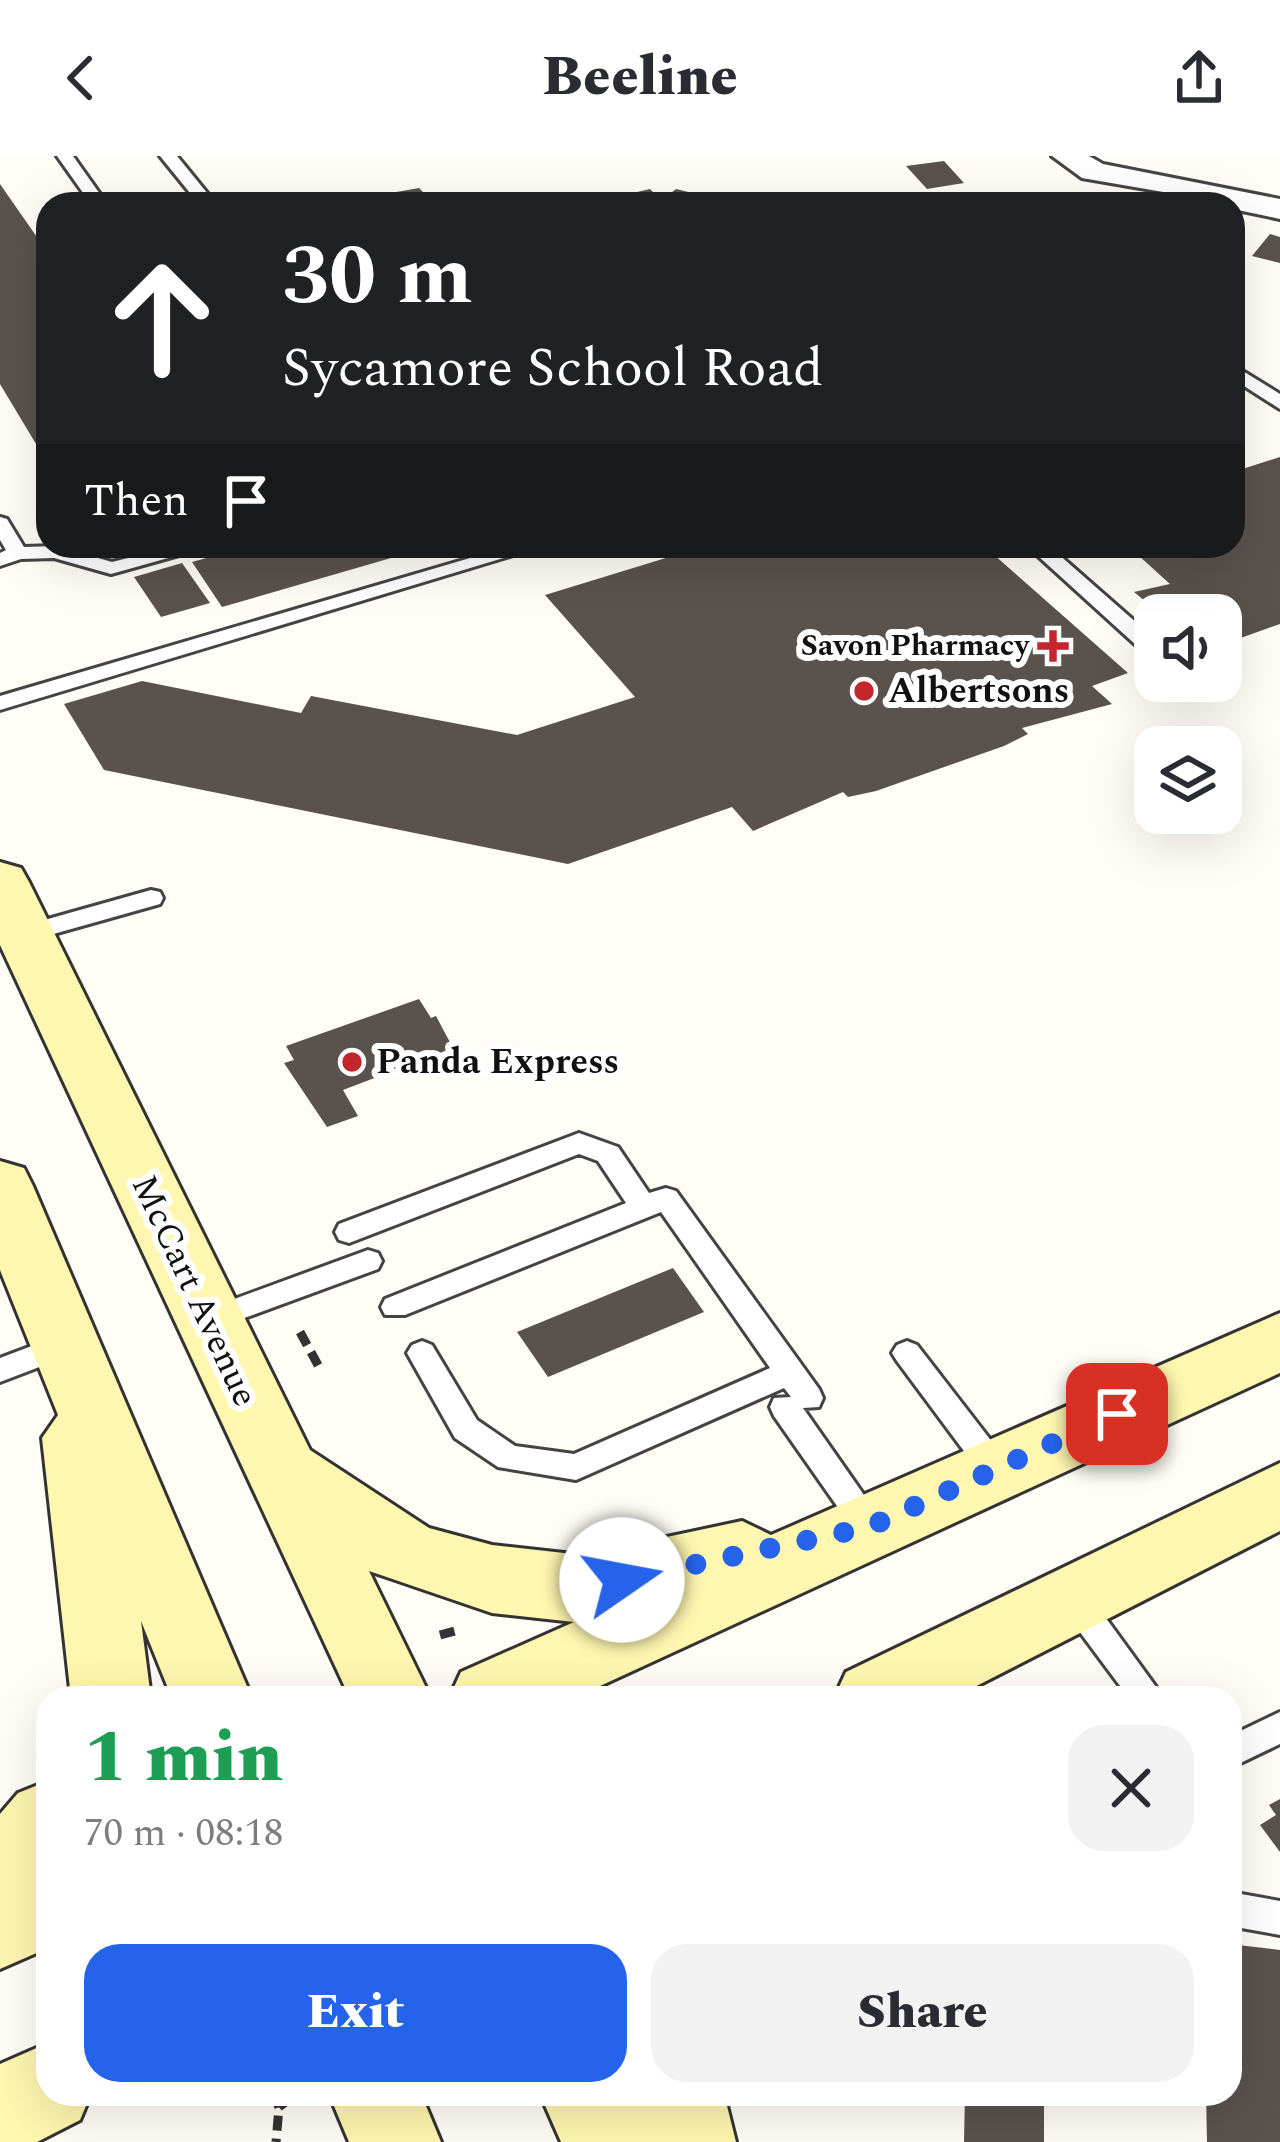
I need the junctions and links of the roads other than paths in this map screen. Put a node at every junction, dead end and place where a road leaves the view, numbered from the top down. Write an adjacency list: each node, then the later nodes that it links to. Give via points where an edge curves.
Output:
1 (65, 156): 4 (lane)
2 (168, 156): 5 (lane)
3 (1067, 156): 6 (street, via 1093,171)
4 (90, 192)
5 (198, 192)
6 (1196, 192)
7 (1245, 202): 8 (street)
8 (1280, 209)
9 (1245, 379): 10 (lane)
10 (1280, 403)
11 (0, 523): 12 (lane)
12 (9, 556)
13 (76, 558): 14 (lane, via 111,568)
14 (152, 558)
15 (493, 558): 18 (lane)
16 (1051, 558): 17 (lane)
17 (1134, 631)
18 (0, 704)
19 (152, 898): 20 (lane)
20 (8, 920): 26 (main road, McCart Avenue)
21 (0, 1186): 30 (main road)
22 (644, 1207): 23 (lane, via 608,1154 579,1143); 25 (lane); 31 (lane, via 666,1198)
23 (349, 1232)
24 (368, 1261): 26 (lane)
25 (395, 1307)
26 (208, 1320): 33 (main road, McCart Avenue)
27 (1280, 1341): 32 (main road)
28 (422, 1353): 31 (lane, via 466,1429 509,1458 575,1467)
29 (907, 1353): 32 (lane)
30 (33, 1357): 37 (main road); 38 (main road)
31 (794, 1392): 35 (lane)
32 (995, 1468): 35 (main road)
33 (278, 1469): 35 (main road, via 408,1555 492,1579 581,1589); 39 (main road, McCart Avenue)
34 (1280, 1495): 36 (main road)
35 (869, 1527): 40 (main road)
36 (1073, 1598): 41 (main road); 42 (lane)
37 (108, 1686)
38 (206, 1686)
39 (385, 1686)
40 (516, 1686)
41 (898, 1686)
42 (1139, 1686)
43 (1280, 1727): 44 (lane)
44 (1242, 1747)
45 (36, 1835): 46 (main road)
46 (0, 1877)
47 (36, 1910): 50 (main road)
48 (1242, 1911): 49 (lane)
49 (1280, 1918)
50 (0, 1927)
51 (36, 2094): 55 (main road)
52 (380, 2106): 56 (main road)
53 (592, 2106): 57 (main road)
54 (681, 2106): 58 (main road)
55 (0, 2111)
56 (395, 2142)
57 (610, 2142)
58 (690, 2142)

